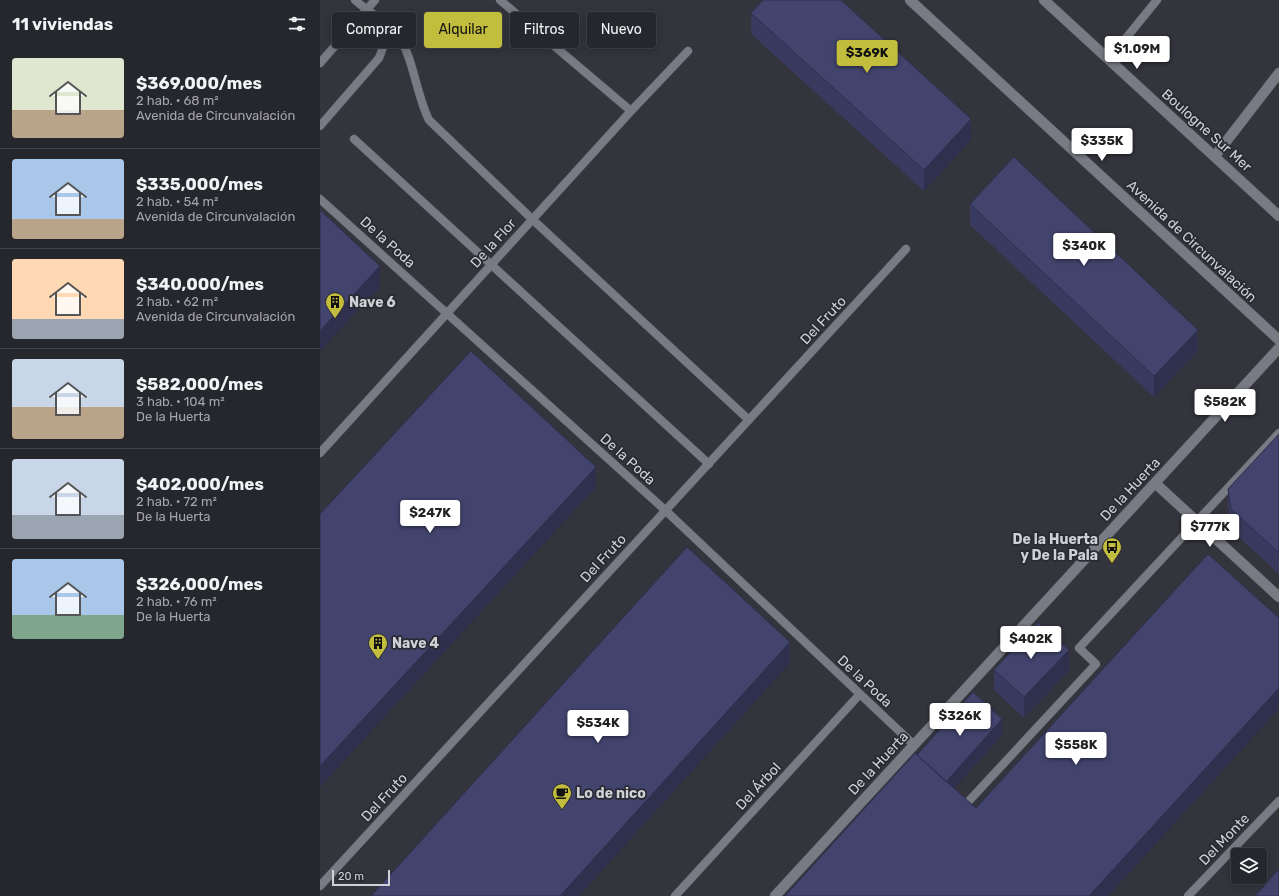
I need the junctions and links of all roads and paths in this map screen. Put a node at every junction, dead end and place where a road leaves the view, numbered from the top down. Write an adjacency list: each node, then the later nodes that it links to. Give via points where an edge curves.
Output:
1 (355, 0): 7 (lane)
2 (375, 0): 7 (lane)
3 (500, 0): 15 (lane)
4 (910, 0): 25 (street, Avenida de Circunvalación)
5 (1044, 0): 12 (street, Boulogne Sur Mer)
6 (1158, 0): 12 (lane)
7 (366, 10): 8 (lane); 13 (lane)
8 (369, 12)
9 (383, 48): 16 (lane, via 379,58)
10 (405, 48): 21 (lane, via 421,105 429,120)
11 (688, 52): 15 (lane, De la Flor)
12 (1109, 59): 18 (street, Boulogne Sur Mer)
13 (320, 63)
14 (1279, 73): 18 (street)
15 (631, 111): 21 (lane, De la Flor)
16 (320, 126)
17 (354, 139): 23 (lane)
18 (1215, 156): 20 (street, Boulogne Sur Mer)
19 (320, 199): 24 (lane, De la Poda)
20 (1279, 216)
21 (532, 219): 23 (lane, De la Flor); 27 (lane)
22 (906, 249): 27 (lane, Del Fruto)
23 (492, 264): 24 (lane, De la Flor); 30 (lane)
24 (448, 314): 29 (lane, De la Flor); 32 (lane, De la Poda)
25 (1279, 340)
26 (1279, 348): 31 (street, De la Huerta)
27 (748, 420): 30 (lane, Del Fruto)
28 (1279, 432): 33 (lane)
29 (320, 453)
30 (708, 464): 32 (lane, Del Fruto)
31 (1155, 483): 33 (street); 36 (street, De la Huerta)
32 (665, 510): 35 (lane, De la Poda); 39 (lane, Del Fruto)
33 (1197, 521): 34 (street); 38 (lane, via 1079,648 1096,664)
34 (1279, 597)
35 (860, 694): 36 (lane, De la Poda); 40 (lane, Del Árbol)
36 (914, 745): 41 (street, De la Huerta)
37 (1279, 801): 42 (lane, Del Monte)
38 (967, 802)
39 (320, 886)
40 (675, 896)
41 (775, 896)
42 (1188, 896)

